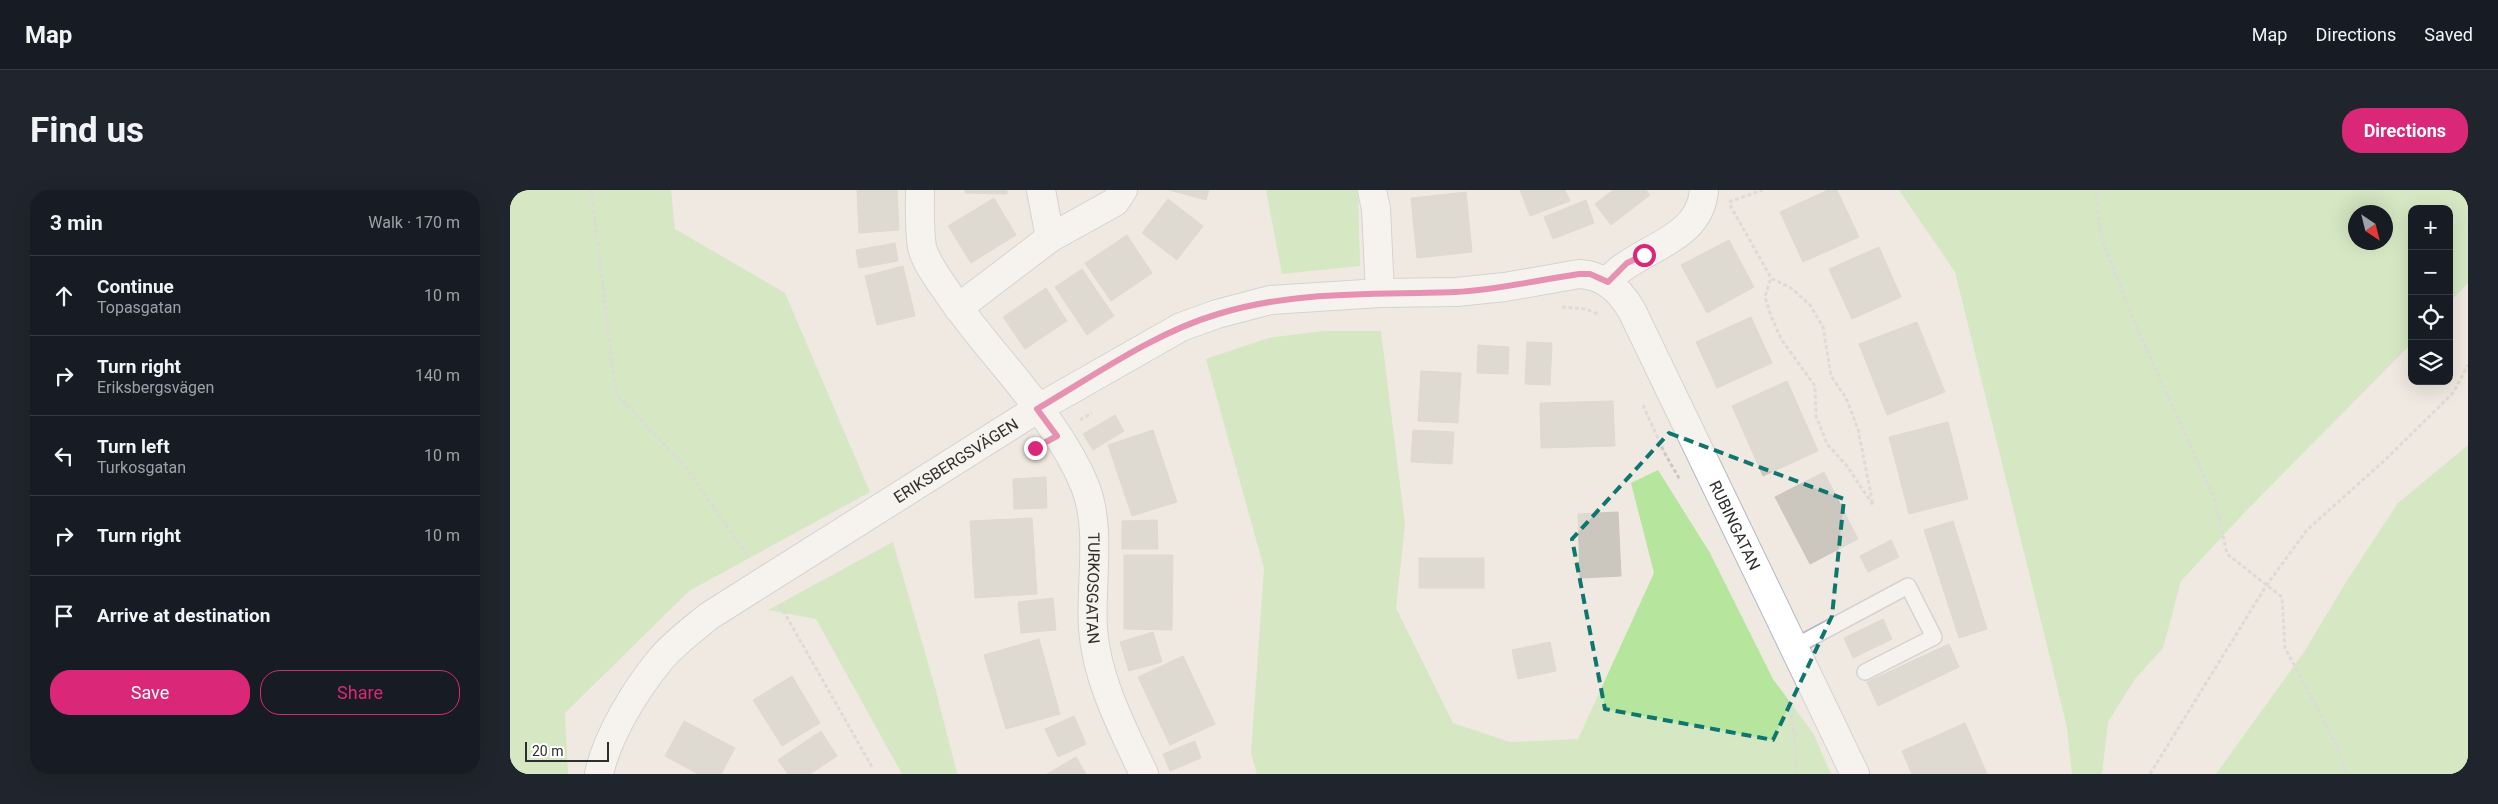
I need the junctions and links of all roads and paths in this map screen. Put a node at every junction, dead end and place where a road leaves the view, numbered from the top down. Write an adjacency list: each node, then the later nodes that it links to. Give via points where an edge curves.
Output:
1 (591, 190): 22 (path, via 616,394 684,465)
2 (920, 190): 14 (street, TURKOSGATAN, via 922,248)
3 (1041, 190): 9 (street)
4 (1124, 190): 9 (street, via 1115,202)
5 (1372, 190): 12 (street, via 1376,209)
6 (1704, 190): 11 (street, via 1702,206 1682,232 1627,263)
7 (2096, 190): 23 (path, via 2101,237 2136,326 2215,500 2227,554)
8 (1728, 202): 10 (path)
9 (1050, 238): 14 (street)
10 (1771, 278): 10 (path, via 1791,288 1810,305 1823,327 1832,376 1846,398 1858,429 1872,505 1847,466 1827,444 1816,416 1815,386 1781,340 1771,316 1765,297)
11 (1608, 282): 12 (street, ERIKSBERGSVÄGEN, via 1590,274 1579,274 1456,292); 24 (street, RUBINGATAN, via 1632,311)
12 (1380, 293): 18 (street, ERIKSBERGSVÄGEN, via 1270,300 1217,314 1181,327 1141,348)
13 (1560, 307): 15 (path, via 1586,309)
14 (958, 308): 18 (street, TURKOSGATAN)
15 (1606, 321)
16 (2468, 365): 23 (path, via 2452,393 2385,460 2307,530)
17 (1642, 401): 21 (path, via 1664,452)
18 (1037, 409): 20 (street, TURKOSGATAN); 22 (street, ERIKSBERGSVÄGEN)
19 (1093, 412): 20 (path)
20 (1057, 436): 29 (street, TURKOSGATAN, via 1085,487 1093,516 1096,655 1110,702)
21 (1684, 484)
22 (765, 580): 27 (path, via 812,657); 28 (street, ERIKSBERGSVÄGEN, via 709,616 661,659 627,708)
23 (2266, 586): 32 (path); 33 (path, via 2282,597 2285,648 2335,742)
24 (1794, 647): 25 (lane, via 1908,586 1934,637); 31 (street, RUBINGATAN)
25 (1865, 672)
26 (1785, 693): 30 (path, via 1795,736)
27 (872, 767)
28 (599, 774)
29 (1144, 774)
30 (1796, 774)
31 (1855, 774)
32 (2150, 774)
33 (2347, 774)

